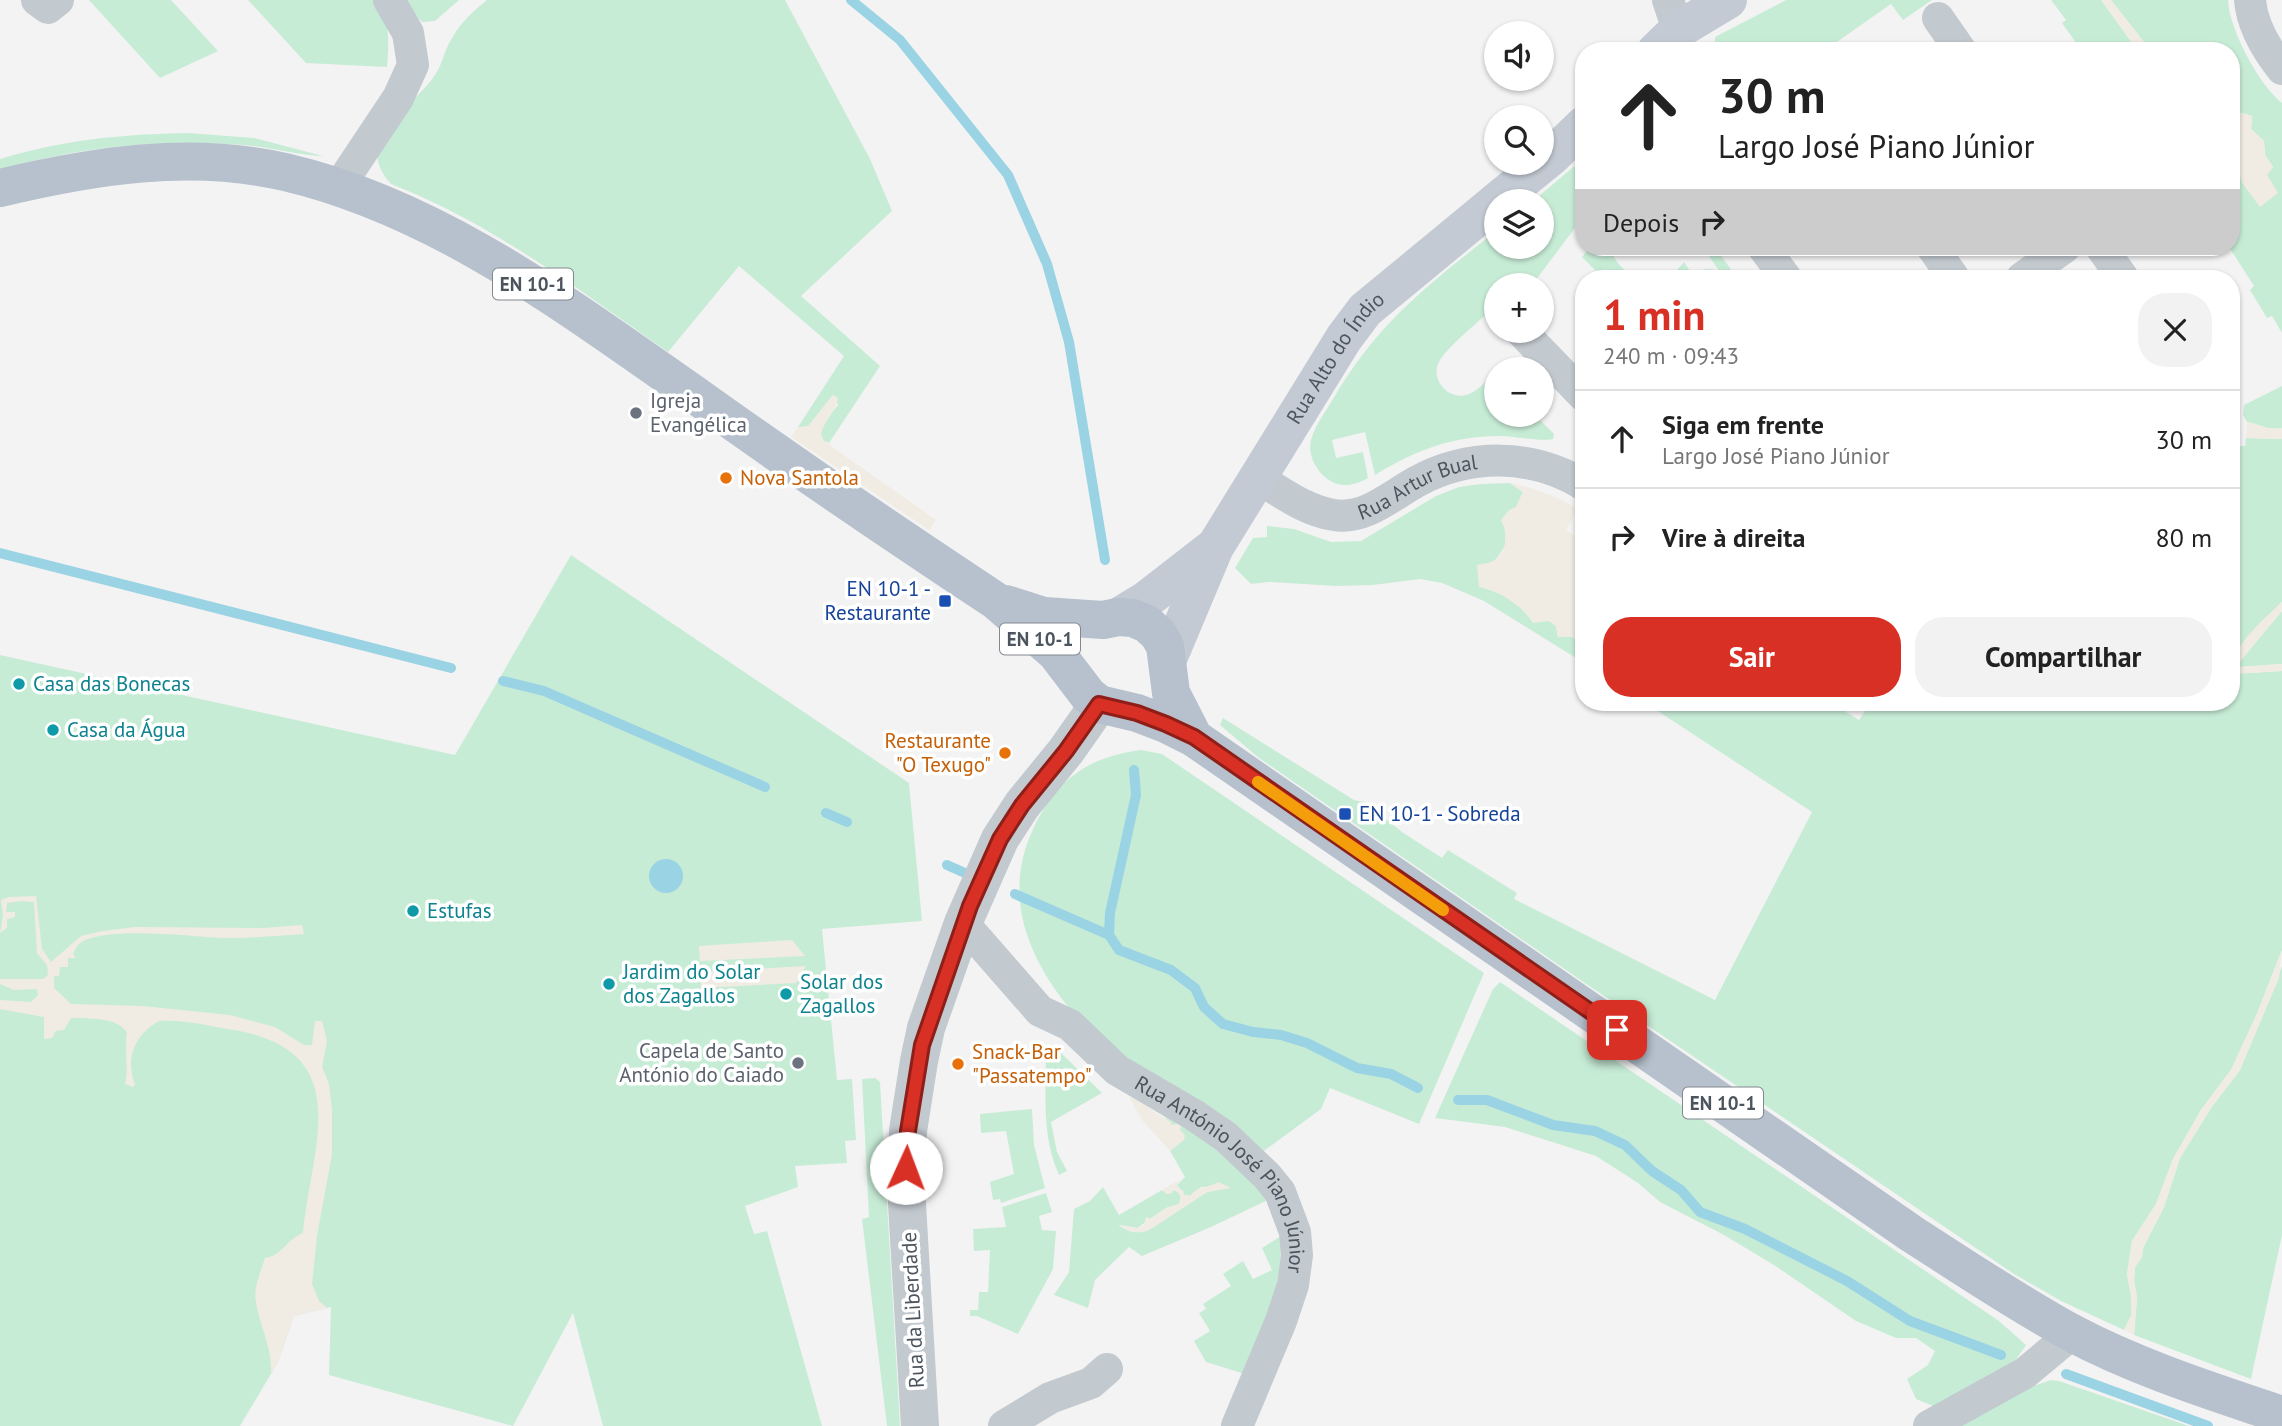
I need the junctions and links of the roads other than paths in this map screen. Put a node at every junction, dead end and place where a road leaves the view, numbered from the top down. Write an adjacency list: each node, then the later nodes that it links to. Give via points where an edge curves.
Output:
1 (389, 0): 10 (street, via 408,33 413,65 398,98)
2 (1728, 0): 5 (main road)
3 (2250, 0): 7 (street, via 2256,27)
4 (1938, 18): 6 (street)
5 (1667, 27)
6 (1955, 42)
7 (2282, 69)
8 (1575, 134): 11 (main road, Rua Alto do Índio)
9 (0, 188): 10 (main road, EN 10-1, via 102,166 161,162 222,163 283,172)
10 (338, 188): 20 (main road, EN 10-1, via 451,237 538,287)
11 (1513, 189)
12 (1484, 213): 17 (main road, Rua Alto do Índio, via 1365,310)
13 (2053, 256): 14 (street)
14 (2033, 270)
15 (1533, 343): 16 (street)
16 (1575, 387)
17 (1258, 478): 18 (street, Rua Artur Bual, via 1335,516 1369,510 1437,472 1480,461 1525,462); 19 (main road, Rua Alto do Índio)
18 (1575, 480)
19 (1215, 547): 21 (main road, Rua Alto do Índio, via 1146,600); 22 (main road, Rua Alto do Índio)
20 (996, 601): 21 (main road, EN 10-1, via 1044,616); 23 (main road, EN 10-1, via 1056,653)
21 (1111, 619): 22 (main road, via 1133,618 1147,624 1158,634); 23 (main road, via 1091,628 1076,654 1075,669)
22 (1168, 665): 23 (main road, via 1163,685 1143,705 1129,709); 24 (main road, EN 10-1, via 1171,693)
23 (1097, 699): 24 (main road, EN 10-1); 25 (street, Rua da Liberdade, via 1066,751 1000,839)
24 (1194, 737): 26 (main road, EN 10-1, via 1912,1234)
25 (962, 923): 29 (street, Rua da Liberdade, via 926,1028 908,1131 906,1187); 31 (street, Rua António José Piano Júnior, via 1040,1011 1070,1025 1117,1070 1226,1137 1267,1176 1284,1202 1296,1243 1293,1285)
26 (2073, 1334): 28 (main road, EN 10-1, via 2120,1356); 32 (street, via 2025,1373)
27 (1107, 1369): 30 (street, via 1091,1383 1050,1398)
28 (2282, 1415)
29 (920, 1426)
30 (1004, 1426)
31 (1237, 1426)
32 (1929, 1426)

